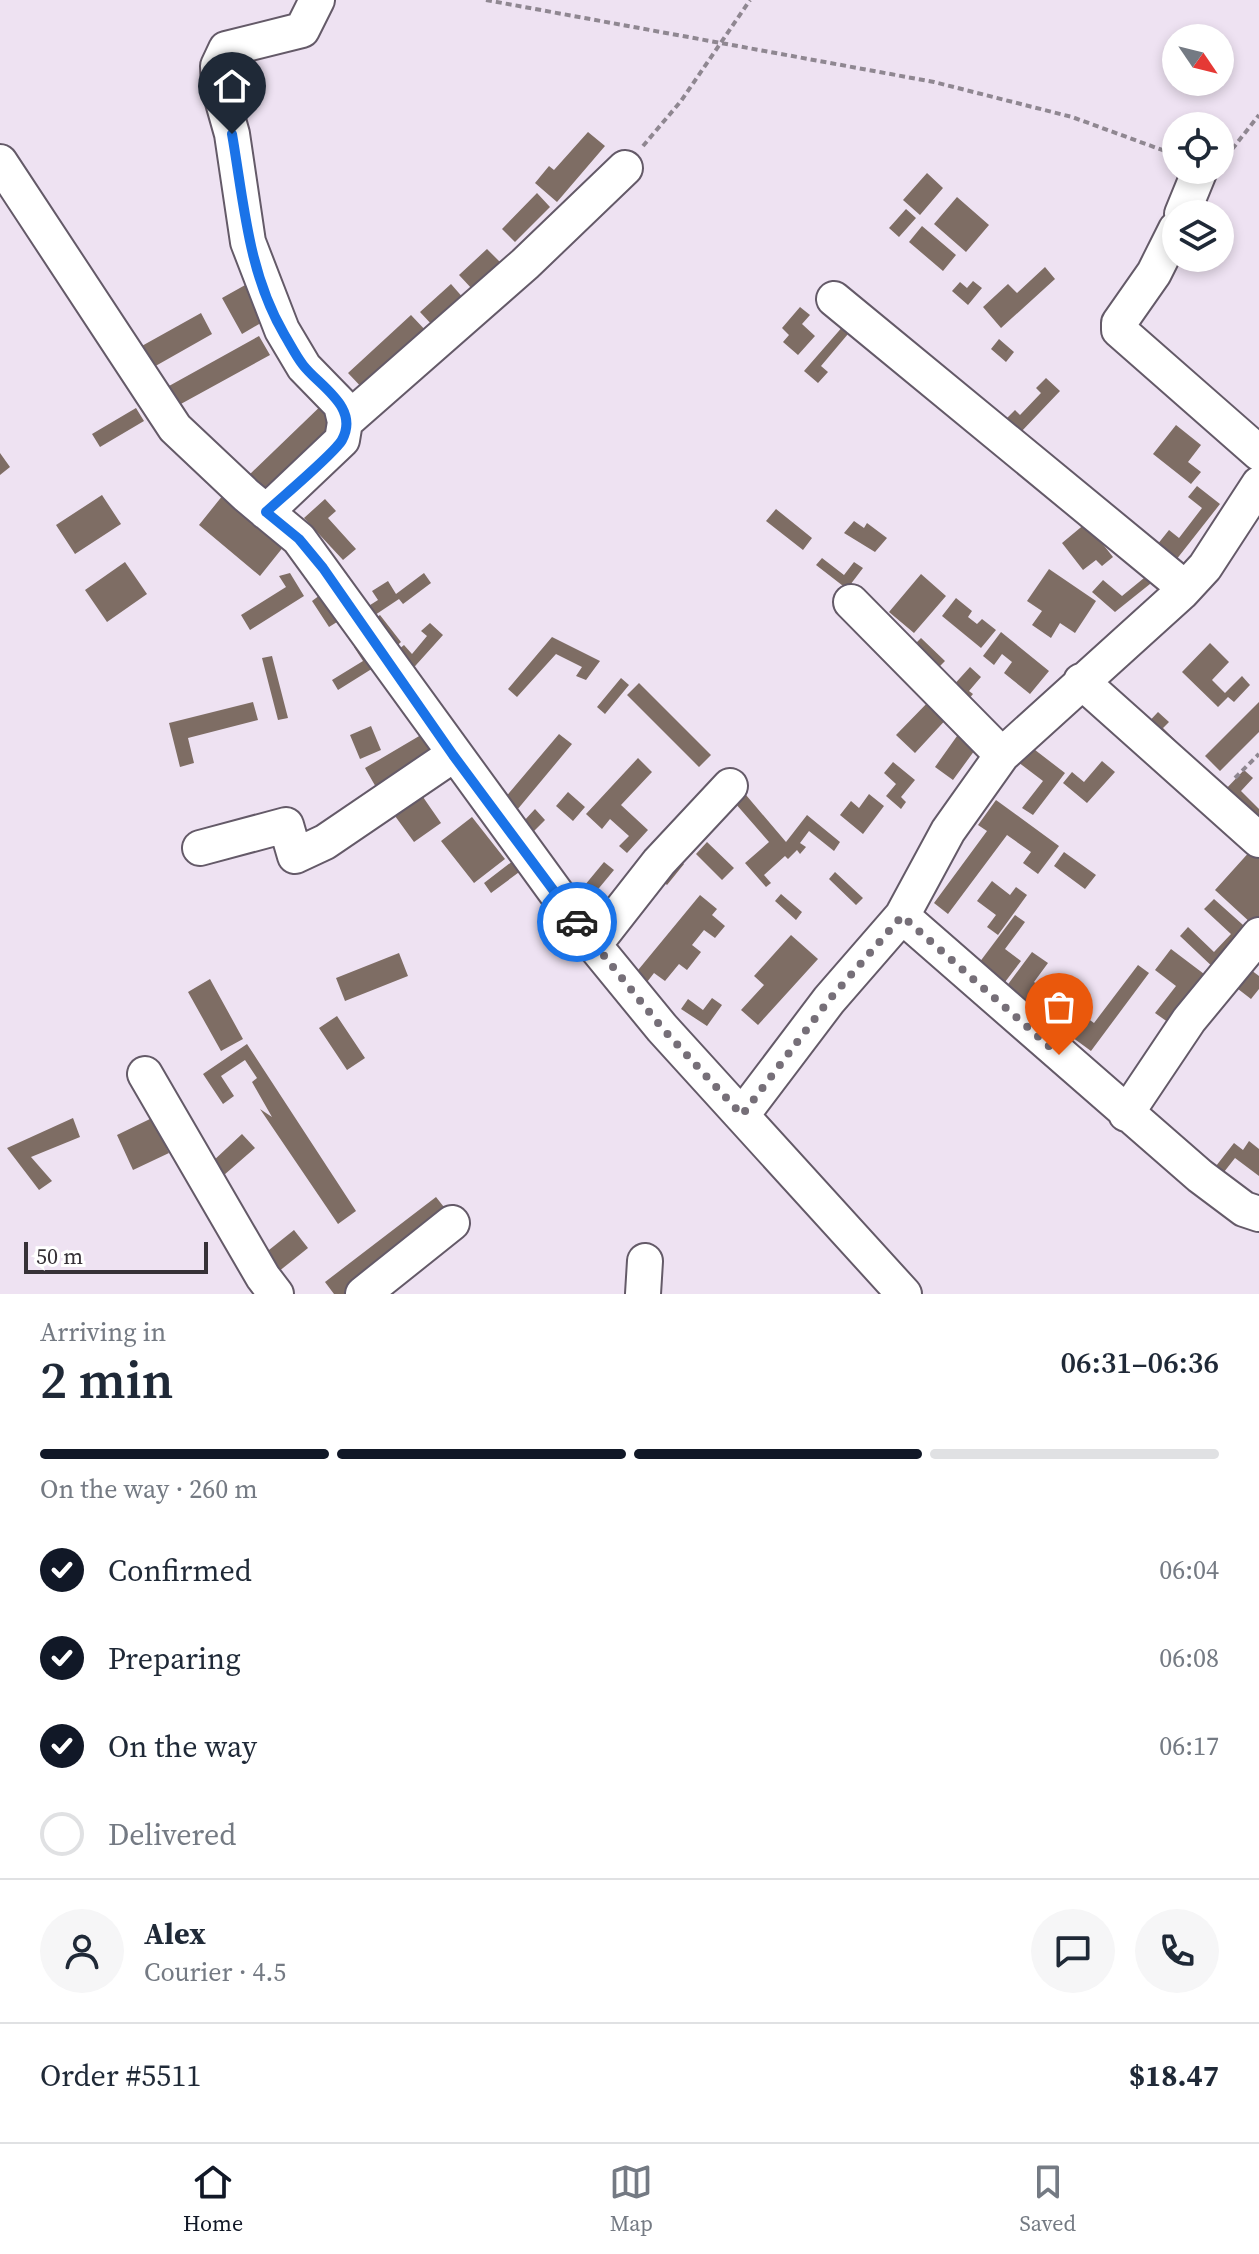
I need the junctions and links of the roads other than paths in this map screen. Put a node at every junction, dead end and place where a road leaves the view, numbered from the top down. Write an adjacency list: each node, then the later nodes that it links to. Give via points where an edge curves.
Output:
1 (317, 0): 6 (street, via 302,30 226,49 218,66 219,88 232,134 248,242 263,285 304,367 341,405)
2 (0, 162): 9 (street, via 175,428)
3 (625, 168): 6 (street)
4 (1162, 257): 7 (street, via 1119,330)
5 (834, 299): 10 (street)
6 (345, 422): 9 (street, via 342,440)
7 (1259, 453)
8 (1259, 484): 10 (street)
9 (266, 512): 13 (street, via 323,568)
10 (1185, 588): 12 (street)
11 (851, 602): 14 (street)
12 (1081, 681): 14 (street); 16 (street)
13 (453, 755): 17 (street, via 325,842 295,856 286,825); 20 (street)
14 (1002, 755): 18 (street, via 948,831)
15 (730, 786): 20 (street, via 659,862)
16 (1259, 840)
17 (200, 848)
18 (902, 916): 22 (street); 23 (street, via 829,1000)
19 (1259, 935): 22 (street, via 1189,1020)
20 (594, 945): 23 (street)
21 (145, 1074): 26 (street)
22 (1126, 1114): 24 (street, via 1200,1176)
23 (742, 1115): 28 (street)
24 (1259, 1214)
25 (452, 1223): 27 (street)
26 (276, 1294)
27 (363, 1294)
28 (904, 1294)

